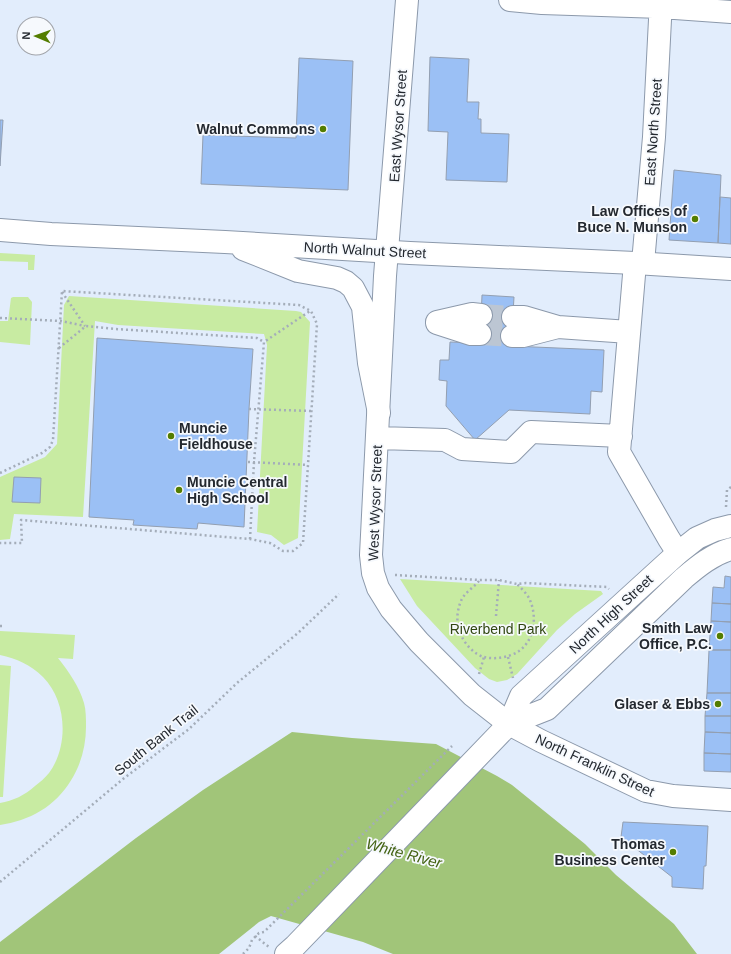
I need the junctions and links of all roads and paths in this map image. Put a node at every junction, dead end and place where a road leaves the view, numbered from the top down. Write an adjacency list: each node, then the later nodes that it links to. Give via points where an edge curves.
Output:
1 (408, 0): 8 (main road, East Wysor Street)
2 (510, 0): 3 (main road)
3 (542, 1): 4 (main road)
4 (661, 4): 5 (main road); 9 (main road, East North Street, via 654,137)
5 (731, 12)
6 (0, 230): 7 (main road, North Walnut Street)
7 (225, 242): 8 (main road, North Walnut Street); 25 (main road, via 298,271 337,278 353,288 362,307)
8 (388, 251): 9 (main road, North Walnut Street); 25 (main road, West Wysor Street)
9 (639, 263): 10 (main road, North Walnut Street); 19 (main road, East North Street)
10 (731, 269)
11 (62, 291): 12 (path, via 299,305); 14 (path); 17 (path)
12 (310, 311): 20 (path); 24 (path, via 317,324)
13 (0, 318): 14 (path)
14 (61, 321): 17 (path); 21 (path)
15 (437, 322): 16 (main road, via 472,334)
16 (480, 324)
17 (86, 326): 20 (path, via 257,338); 21 (path)
18 (513, 326): 19 (main road, via 523,336 558,327)
19 (629, 332): 26 (main road, East North Street)
20 (264, 342): 23 (path)
21 (59, 348): 31 (path, via 53,440 50,447)
22 (249, 409): 23 (path)
23 (258, 410): 24 (path); 29 (path)
24 (311, 411): 30 (path)
25 (379, 413): 27 (main road, West Wysor Street)
26 (621, 436): 27 (main road, via 532,432 511,452 462,449 445,440); 37 (main road, East North Street, via 619,452)
27 (378, 438): 51 (main road, West Wysor Street, via 372,555 373,573 378,588 419,642 472,695)
28 (248, 462): 29 (path)
29 (254, 462): 30 (path); 34 (path)
30 (308, 465): 34 (path, via 303,543 293,551 283,551 270,543)
31 (0, 473)
32 (731, 487): 33 (path, via 727,490)
33 (728, 518): 37 (main road, North High Street, via 715,530 697,538)
34 (250, 539): 35 (path, via 21,520 22,544)
35 (0, 543)
36 (731, 550): 51 (main road, North High Street, via 704,562 684,578 547,709)
37 (678, 553): 51 (main road, North High Street, via 521,696)
38 (395, 575): 39 (path)
39 (479, 580): 40 (path); 47 (path, via 461,600 457,622 464,641 473,651)
40 (499, 580): 41 (path); 44 (path)
41 (517, 584): 42 (path, via 607,587); 48 (path, via 528,598 534,614 534,625 527,643)
42 (611, 591)
43 (339, 594): 54 (path, South Bank Trail, via 298,633 236,683 189,729 123,779)
44 (496, 616)
45 (0, 626): 46 (path)
46 (4, 626)
47 (484, 657): 48 (path); 49 (path)
48 (508, 657): 50 (path)
49 (479, 677)
50 (513, 681)
51 (509, 724): 53 (main road, North Franklin Street, via 646,791); 56 (main road, North High Street)
52 (452, 746): 55 (path, via 264,932)
53 (731, 800)
54 (0, 882)
55 (255, 936): 56 (path); 57 (path, via 249,948)
56 (284, 950)
57 (242, 954)

